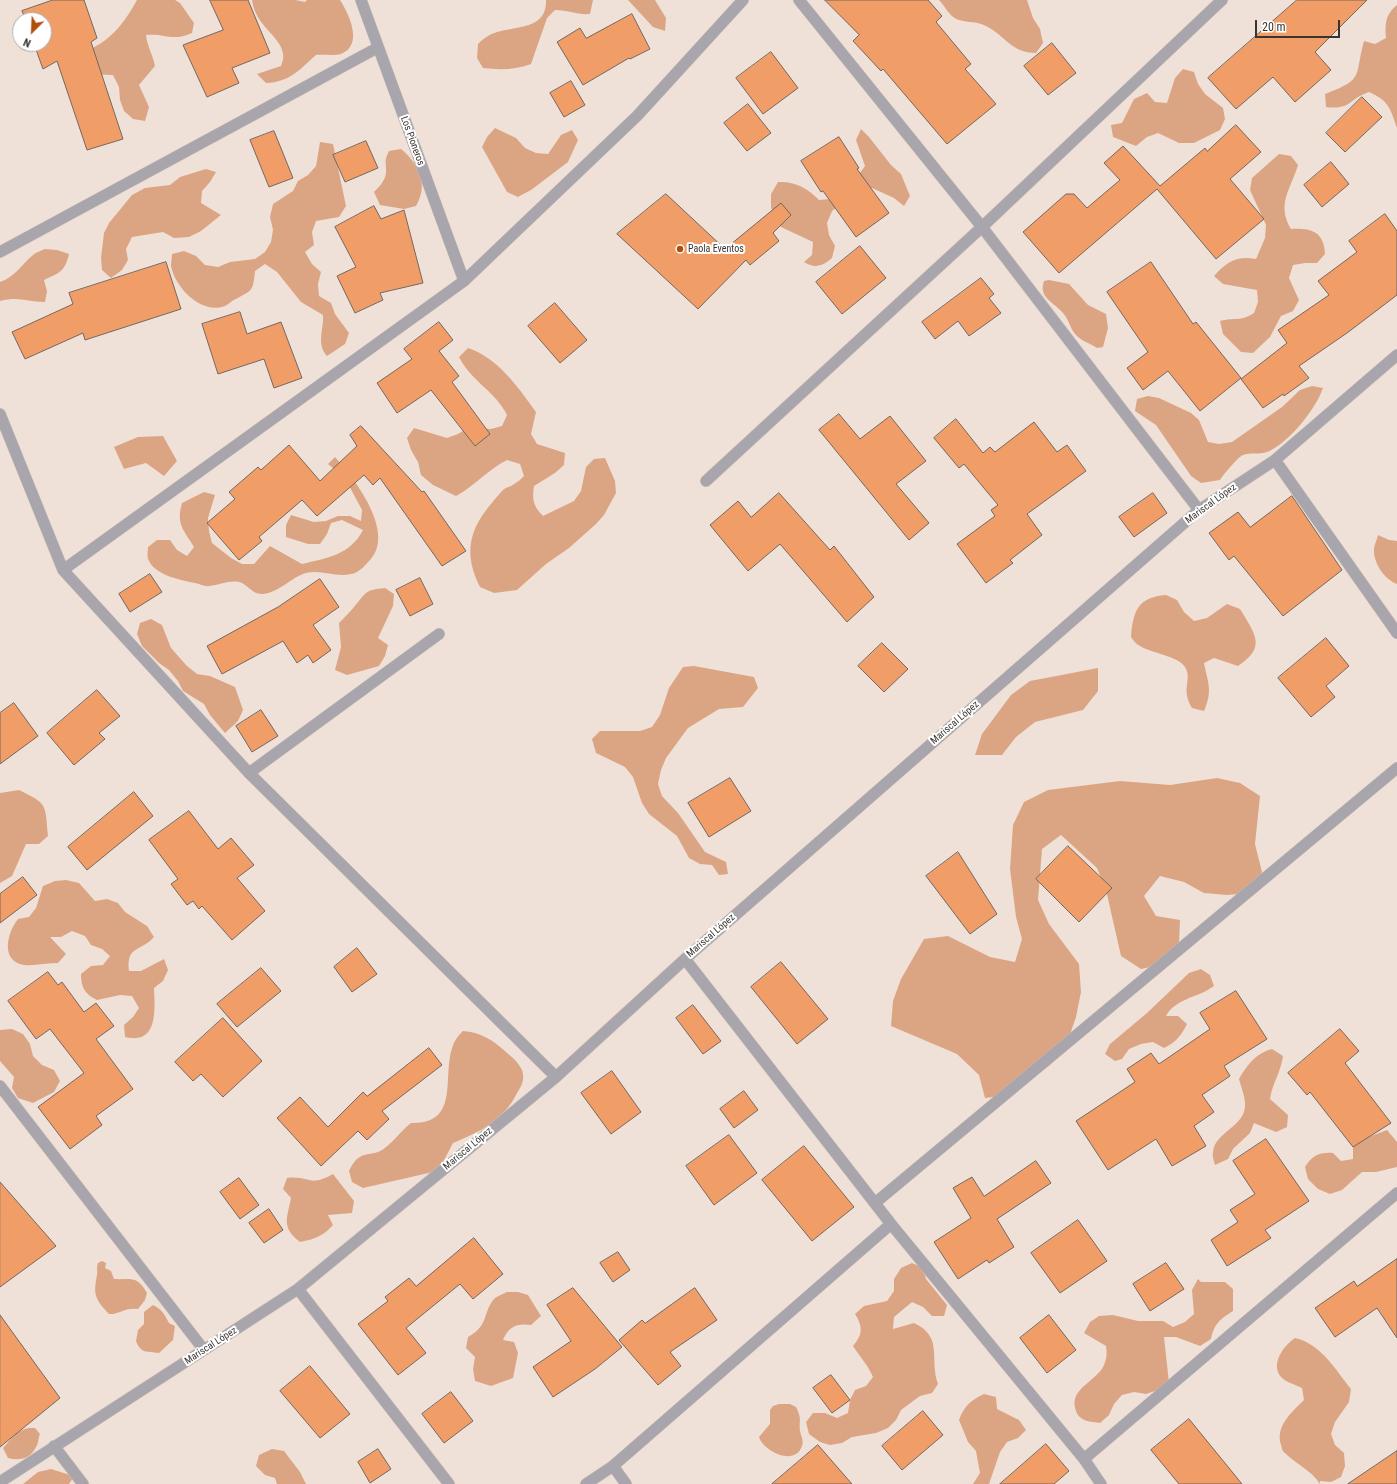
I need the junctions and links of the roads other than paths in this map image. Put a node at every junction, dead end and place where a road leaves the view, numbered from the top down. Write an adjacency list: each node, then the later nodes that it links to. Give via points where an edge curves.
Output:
1 (361, 0): 5 (street, Los Pioneros)
2 (743, 0): 8 (street, via 637,116)
3 (799, 0): 6 (street)
4 (1222, 0): 6 (street)
5 (377, 48): 7 (street); 8 (street, Los Pioneros)
6 (982, 227): 12 (street); 13 (street)
7 (0, 252)
8 (464, 281): 14 (street)
9 (1397, 355): 11 (street, Mariscal López)
10 (0, 414): 14 (street)
11 (1275, 460): 13 (street, Mariscal López); 15 (street)
12 (706, 481)
13 (1199, 510): 19 (street, Mariscal López)
14 (63, 570): 18 (street)
15 (1397, 633)
16 (439, 634): 18 (street)
17 (1397, 768): 23 (street)
18 (249, 773): 20 (street)
19 (685, 959): 20 (street, Mariscal López); 23 (street)
20 (556, 1077): 25 (street, Mariscal López)
21 (0, 1086): 26 (street)
22 (1397, 1193): 28 (street)
23 (874, 1203): 24 (street)
24 (891, 1224): 28 (street); 29 (street)
25 (298, 1289): 26 (street, Mariscal López); 32 (street)
26 (204, 1350): 27 (street, Mariscal López)
27 (54, 1446): 30 (street, Mariscal López); 31 (street)
28 (1084, 1459): 35 (street)
29 (613, 1466): 33 (street); 34 (street)
30 (0, 1482)
31 (83, 1484)
32 (449, 1484)
33 (586, 1484)
34 (626, 1484)
35 (1102, 1484)

